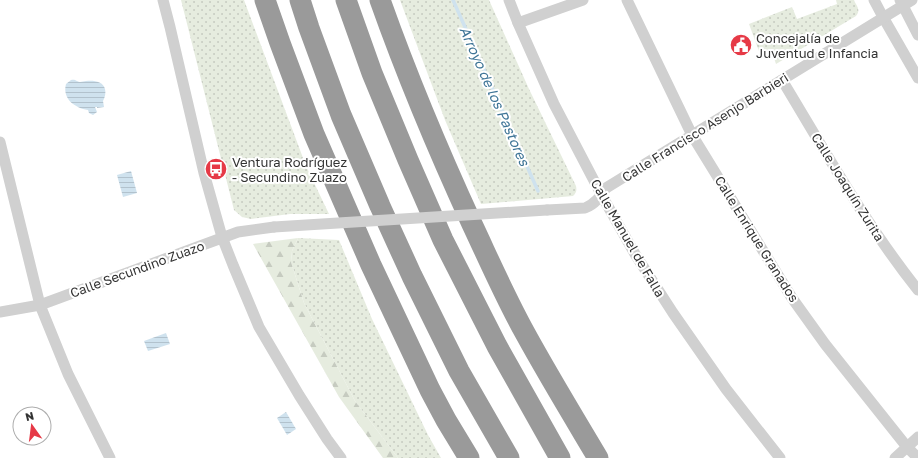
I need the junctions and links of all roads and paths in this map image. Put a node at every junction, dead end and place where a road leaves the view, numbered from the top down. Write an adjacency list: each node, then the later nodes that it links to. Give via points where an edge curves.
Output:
1 (163, 0): 20 (street, via 204,173)
2 (265, 0): 24 (highway, via 317,141 371,266)
3 (300, 0): 31 (highway, via 341,115 409,269 459,371)
4 (346, 0): 32 (highway, via 375,80 443,240 497,346)
5 (380, 0): 33 (highway, via 432,134 485,253 524,332)
6 (509, 0): 12 (street, Calle Manuel de Falla)
7 (583, 0): 12 (street)
8 (627, 0): 16 (street, Calle Enrique Granados)
9 (874, 0): 11 (street)
10 (905, 2): 11 (street, Calle Francisco Asenjo Barbieri); 13 (street)
11 (882, 17): 14 (street); 15 (street, Calle Francisco Asenjo Barbieri)
12 (518, 23): 18 (street, Calle Manuel de Falla, via 554,104)
13 (918, 35)
14 (918, 78)
15 (782, 80): 16 (street, Calle Francisco Asenjo Barbieri); 21 (street, Calle Joaquín Zurita, via 858,205)
16 (692, 135): 18 (street, Calle Francisco Asenjo Barbieri, via 606,188); 26 (street, Calle Enrique Granados, via 792,298)
17 (0, 142): 22 (street)
18 (602, 194): 19 (street, Calle Francisco Asenjo Barbieri, bridge, via 585,208); 34 (street, Calle Manuel de Falla, via 635,254 673,313 726,389)
19 (274, 227): 20 (street, Calle Secundino Zuazo)
20 (222, 237): 22 (street, Calle Secundino Zuazo); 28 (street, via 259,327 299,395)
21 (918, 290)
22 (40, 305): 23 (street, Calle Secundino Zuazo); 27 (street, via 68,374)
23 (0, 312)
24 (446, 420): 29 (highway); 30 (highway)
25 (918, 437): 26 (street)
26 (907, 447): 35 (street); 36 (street, Calle Enrique Granados)
27 (110, 458)
28 (341, 458)
29 (462, 458)
30 (469, 458)
31 (509, 458)
32 (560, 458)
33 (598, 458)
34 (780, 458)
35 (895, 458)
36 (918, 458)

